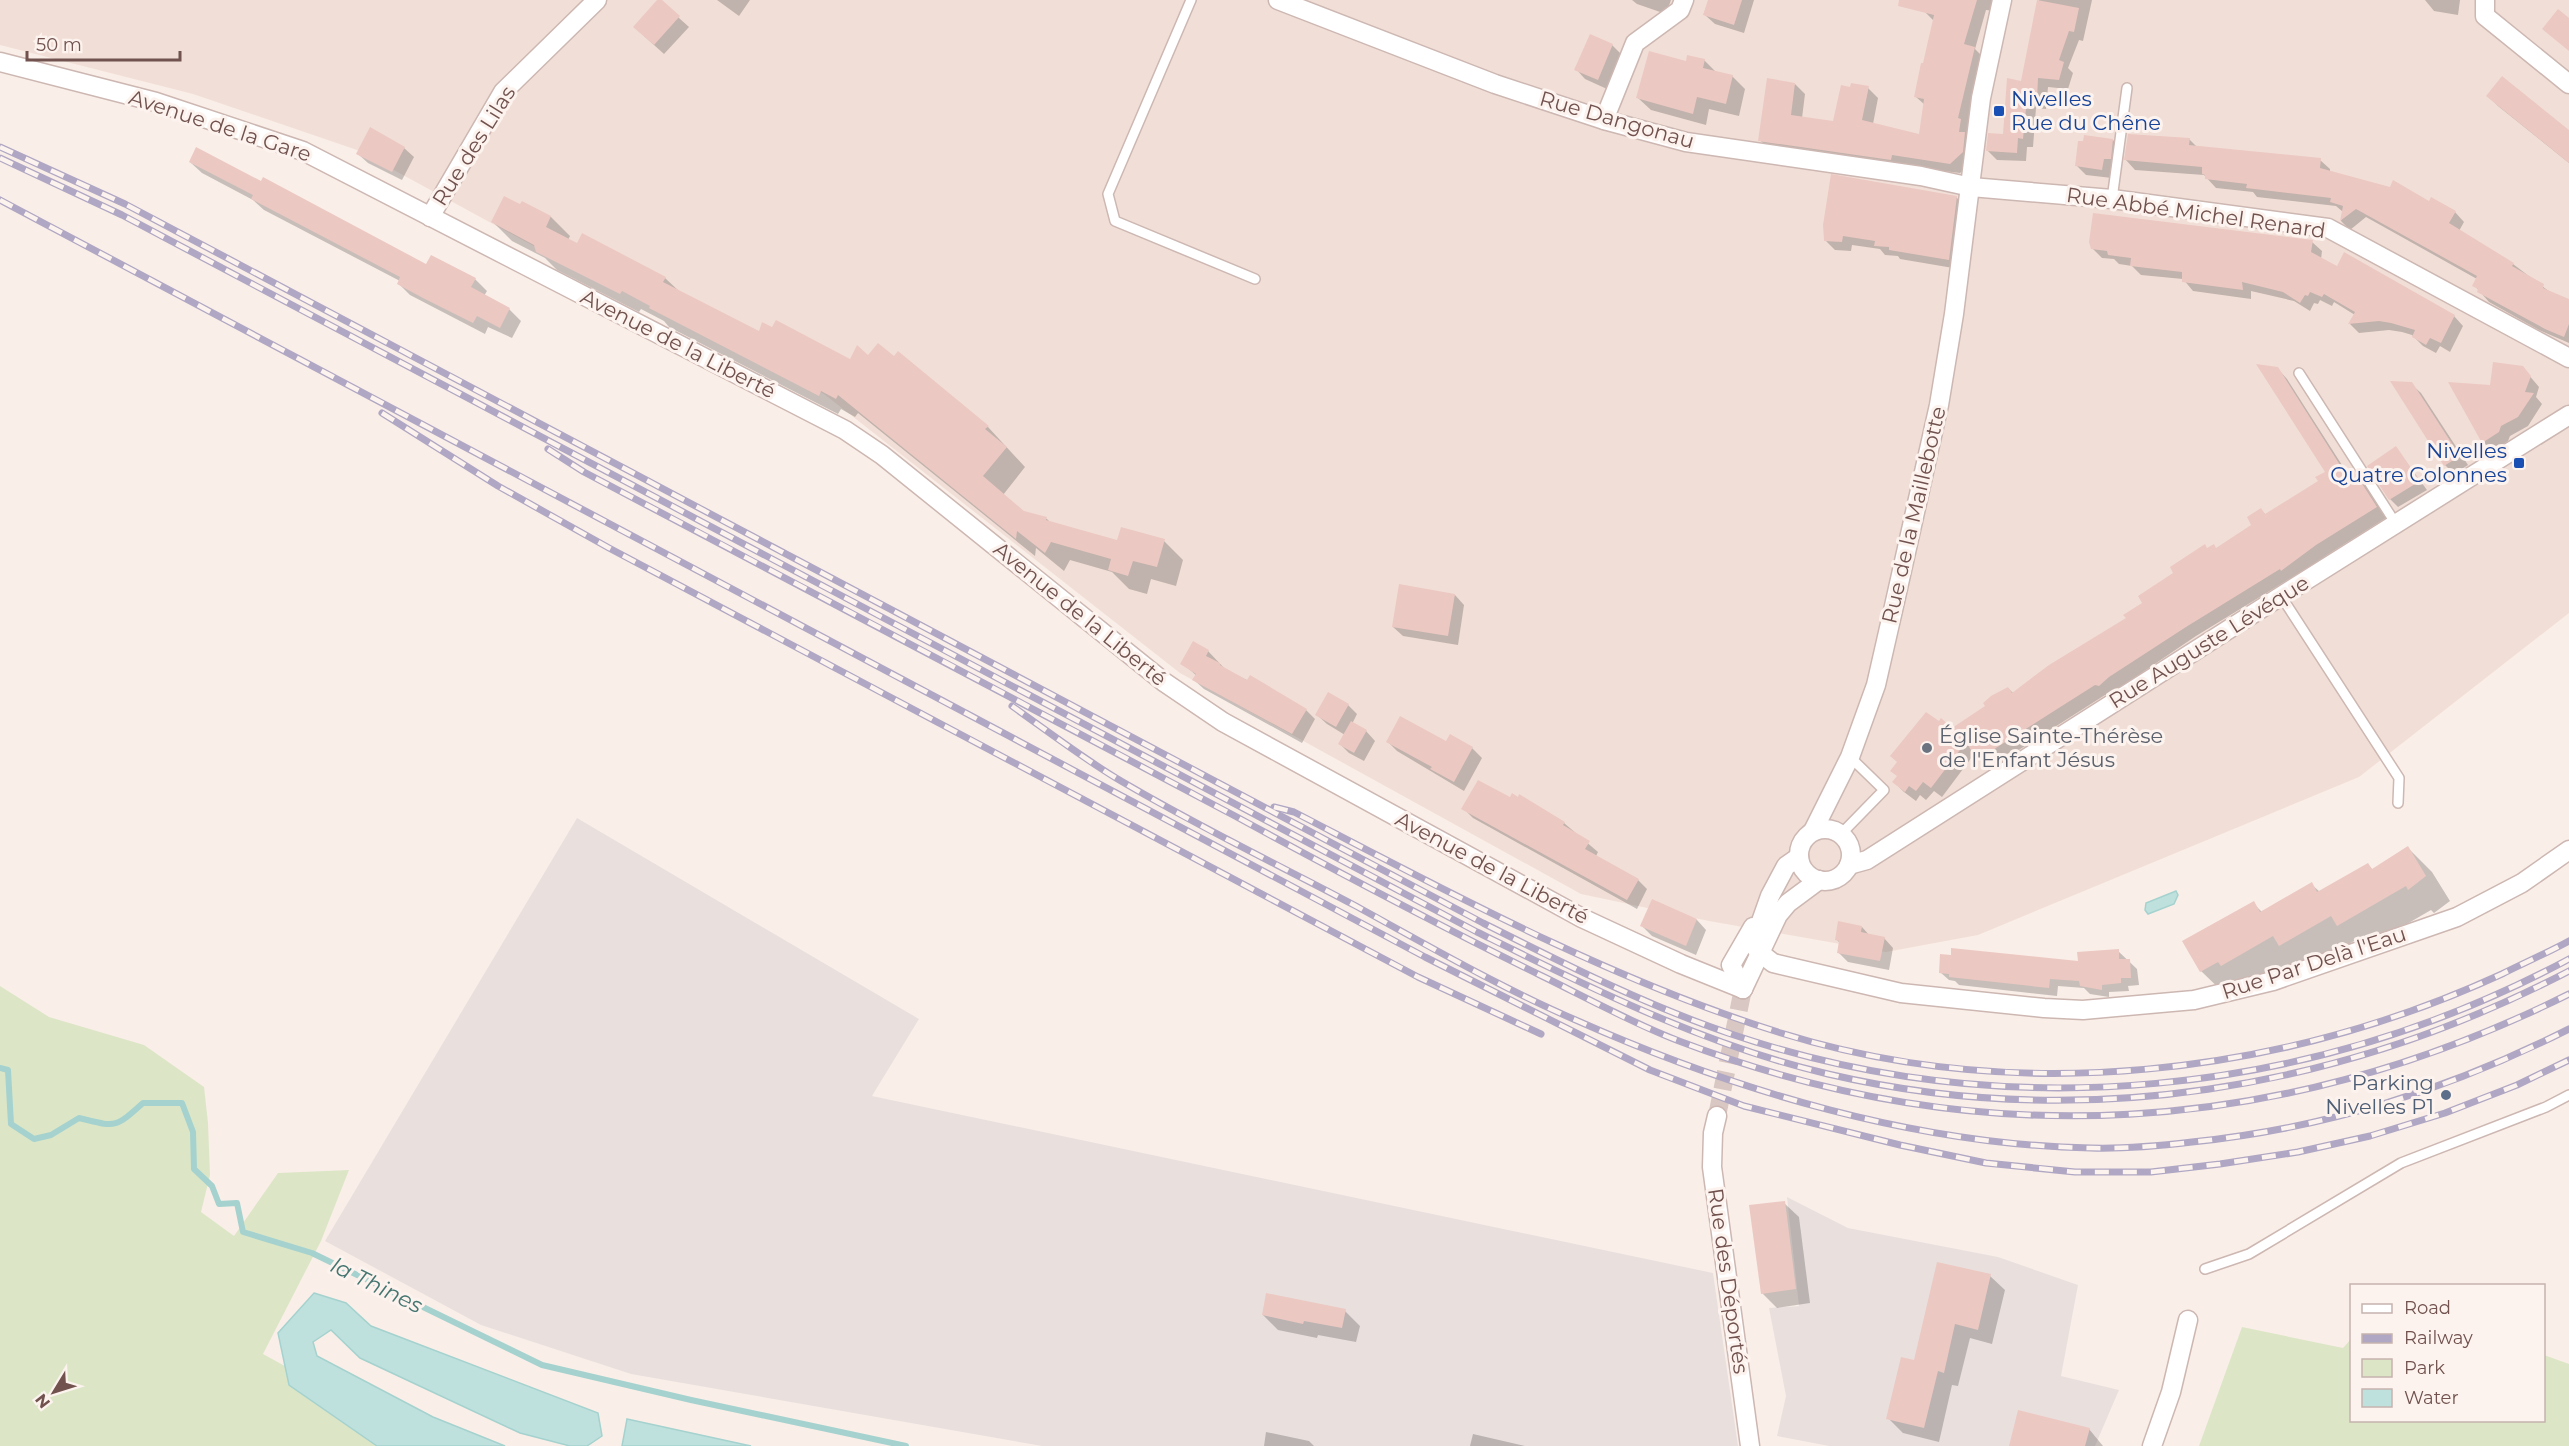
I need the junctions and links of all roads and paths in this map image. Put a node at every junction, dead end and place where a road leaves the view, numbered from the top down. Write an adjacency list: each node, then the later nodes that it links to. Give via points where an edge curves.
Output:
1 (597, 0): 13 (street, Rue des Lilas, via 503,92)
2 (1191, 0): 14 (lane, via 1108,194 1115,221)
3 (1278, 0): 10 (street, Rue Dangonau, via 1495,84)
4 (1684, 0): 10 (street, via 1680,10 1635,43)
5 (2002, 0): 11 (street, Rue de la Maillebotte, via 1981,98)
6 (2485, 0): 8 (street, via 2485,16)
7 (0, 62): 13 (street, Avenue de la Gare, via 156,102 303,151)
8 (2569, 84)
9 (2127, 88): 12 (lane)
10 (1604, 120): 11 (street, Rue Dangonau, via 1686,142 1921,176)
11 (1971, 187): 12 (street, Rue Abbé Michel Renard); 20 (street, Rue de la Maillebotte, via 1939,405 1876,685)
12 (2112, 200): 15 (street, Rue Abbé Michel Renard, via 2328,228)
13 (430, 217): 30 (street, Avenue de la Liberté, via 844,430 882,455 1164,682 1223,722 1582,918)
14 (1255, 279)
15 (2569, 358)
16 (2299, 373): 18 (lane)
17 (2569, 415): 18 (street, Rue Auguste Lévéque)
18 (2396, 524): 19 (street, Rue Auguste Lévéque)
19 (2281, 596): 21 (lane, via 2399,778); 26 (street, Rue Auguste Lévéque, via 1867,860)
20 (1850, 757): 22 (street, Rue de la Maillebotte); 23 (lane, via 1884,790)
21 (2398, 803)
22 (1814, 831): 23 (street, via 1824,828); 25 (street, via 1801,843)
23 (1841, 834): 26 (street, via 1850,847)
24 (2569, 850): 29 (street, Rue Par Delà l'Eau, via 2522,883 2457,917 2273,981 2194,1000 2083,1010 1901,993 1773,963)
25 (1799, 857): 27 (street, via 1803,869); 28 (street, via 1786,866)
26 (1849, 865): 27 (street, via 1836,878)
27 (1819, 880): 29 (street, via 1778,915)
28 (1770, 896): 29 (street, via 1753,944); 30 (street, via 1731,965)
29 (1759, 952): 30 (street)
30 (1743, 989)
31 (2569, 1095): 33 (lane, via 2401,1163 2249,1254)
32 (1717, 1116): 35 (street, Rue des Déportés, via 1712,1167)
33 (2205, 1269)
34 (2188, 1320): 36 (street, via 2171,1392)
35 (1750, 1446)
36 (2151, 1446)

